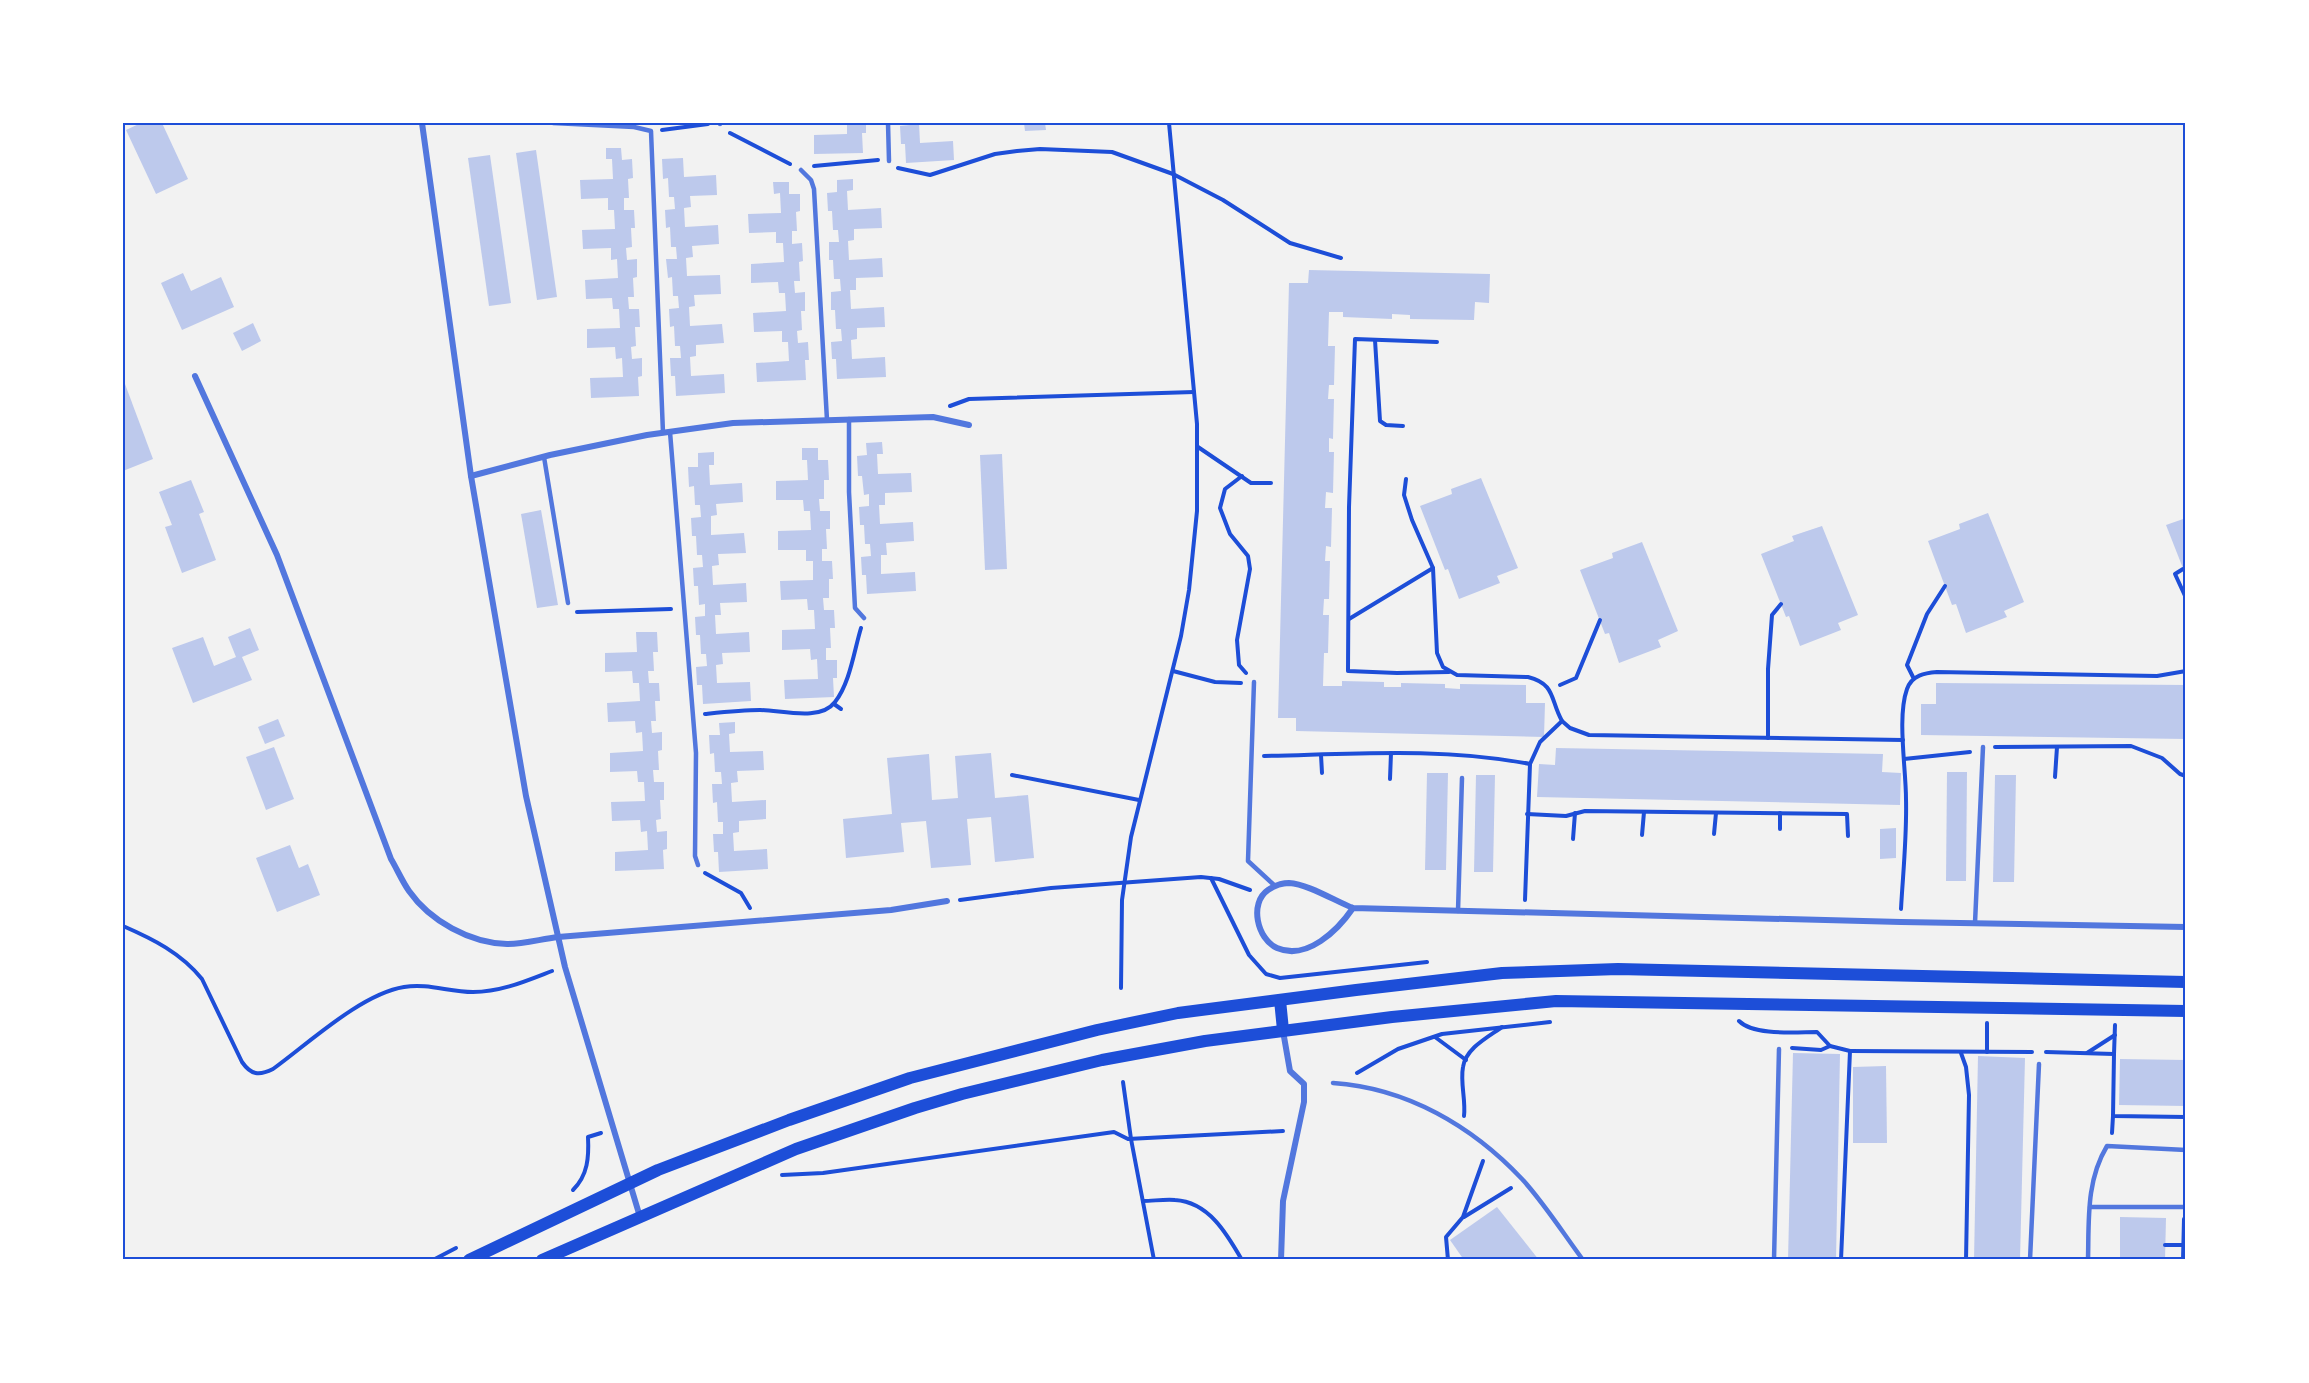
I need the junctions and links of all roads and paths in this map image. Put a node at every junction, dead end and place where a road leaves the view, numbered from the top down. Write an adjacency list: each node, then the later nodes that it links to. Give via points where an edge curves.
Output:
1 (422, 123): 23 (street)
2 (553, 123): 6 (lane)
3 (888, 123): 7 (lane)
4 (1169, 123): 9 (path)
5 (720, 124): 6 (path); 8 (path)
6 (651, 131): 20 (lane)
7 (889, 160): 8 (path, via 818,165); 9 (path, via 899,168 930,175 995,154 1073,150 1112,152)
8 (801, 170): 17 (lane, via 814,189)
9 (1173, 174): 10 (path, via 1290,243); 14 (path)
10 (1341, 258)
11 (1375, 340): 12 (path); 19 (path, via 1380,421); 35 (path, via 1354,339)
12 (1437, 342)
13 (195, 376): 85 (street, via 277,555 391,859 409,891 428,913 478,939 507,944)
14 (1194, 392): 15 (path, via 969,399); 21 (path)
15 (933, 417): 16 (street); 18 (street)
16 (849, 419): 17 (street); 34 (lane, via 855,608)
17 (827, 420): 20 (street, via 733,423)
18 (969, 424)
19 (1403, 426)
20 (667, 433): 22 (street); 33 (lane)
21 (1197, 447): 24 (path); 37 (path, via 1194,549)
22 (544, 457): 23 (street); 31 (lane)
23 (471, 476): 85 (street, via 526,796)
24 (1242, 477): 26 (path, via 1251,483); 40 (path, via 1225,489 1220,508 1230,534 1248,556 1250,569 1237,640 1239,665)
25 (1406, 479): 27 (path, via 1406,504)
26 (1271, 483)
27 (1433, 568): 35 (path); 38 (path, via 1437,653)
28 (2183, 569): 30 (path, via 2175,574)
29 (1945, 586): 39 (path, via 1927,614 1907,665)
30 (2186, 598)
31 (568, 603): 33 (path, via 571,612)
32 (1781, 604): 46 (path, via 1772,615)
33 (684, 609): 44 (lane)
34 (864, 618): 42 (path)
35 (1349, 619): 38 (path, via 1348,670)
36 (1600, 620): 41 (path, via 1576,678)
37 (1173, 671): 40 (path, via 1215,682); 61 (path)
38 (1449, 672): 45 (path, via 1540,680 1552,694)
39 (1914, 680)
40 (1254, 682): 52 (lane)
41 (1560, 685)
42 (834, 704): 43 (path); 44 (path, via 815,713 735,711)
43 (841, 708)
44 (693, 716): 72 (lane)
45 (1562, 721): 46 (path, via 1589,735); 54 (path, via 1540,742)
46 (1768, 738): 47 (path)
47 (1903, 740)
48 (1983, 747): 49 (path); 53 (path, via 1966,754); 82 (lane)
49 (2057, 747): 57 (path, via 2131,746 2162,758); 58 (path)
50 (1391, 753): 51 (path); 54 (path, via 1494,757); 60 (path)
51 (1321, 755): 52 (path); 55 (path)
52 (1251, 756): 75 (lane, via 1248,861)
53 (1904, 759)
54 (1530, 764): 66 (path)
55 (1322, 773)
56 (1012, 775): 61 (path)
57 (2186, 776)
58 (2055, 777)
59 (1462, 778): 79 (lane)
60 (1390, 779)
61 (1140, 800): 74 (path)
62 (1644, 812): 63 (path); 64 (path); 69 (path)
63 (1575, 813): 66 (path); 71 (path)
64 (1716, 813): 65 (path); 68 (path)
65 (1780, 813): 67 (path); 70 (path, via 1847,814)
66 (1527, 814): 80 (path)
67 (1780, 829)
68 (1714, 834)
69 (1642, 835)
70 (1848, 836)
71 (1573, 839)
72 (698, 864): 81 (path, via 703,872 743,896)
73 (1211, 878): 74 (path); 76 (path); 87 (path, via 1249,955 1266,974)
74 (1124, 882): 77 (path); 89 (path)
75 (1275, 885): 76 (street); 78 (street, via 1301,886)
76 (1262, 894): 78 (street, via 1256,910 1259,925 1266,939 1277,948 1309,947 1328,937)
77 (947, 901): 81 (street, via 891,910)
78 (1353, 908): 79 (street)
79 (1458, 911): 80 (street)
80 (1524, 913): 82 (street)
81 (751, 921): 85 (street)
82 (1975, 923): 84 (street)
83 (123, 926): 86 (path, via 168,948 193,968 242,1062 257,1074 273,1069 356,1007 387,992 420,986 485,992)
84 (2186, 927)
85 (558, 938): 86 (street)
86 (565, 968): 113 (street)
87 (1280, 978)
88 (2186, 982): 90 (main road, via 1579,969 1502,973)
89 (1121, 988)
90 (1280, 1000): 96 (main road); 119 (main road, via 1178,1013 1097,1030 910,1078 789,1120)
91 (2186, 1011): 96 (main road, via 1556,1000)
92 (1732, 1014): 100 (path, via 1744,1027 1758,1030 1817,1032)
93 (1988, 1018): 102 (path)
94 (2115, 1020): 97 (path)
95 (1503, 1027): 106 (path, via 1474,1047)
96 (1283, 1030): 111 (street, via 1290,1071 1304,1084); 124 (main road, via 1102,1060 962,1094 796,1149)
97 (2115, 1035): 104 (path); 105 (path)
98 (1434, 1036): 106 (path)
99 (1426, 1040): 110 (path, via 1398,1049)
100 (1830, 1046): 101 (path, via 1821,1050); 136 (path, via 1850,1051)
101 (1779, 1049): 135 (lane)
102 (1987, 1052)
103 (1961, 1053): 137 (path, via 1969,1095)
104 (2087, 1053)
105 (2114, 1054)
106 (1466, 1060): 112 (path, via 1462,1066)
107 (2039, 1064): 138 (lane)
108 (1123, 1082): 114 (path)
109 (1333, 1083): 110 (lane)
110 (1341, 1084): 112 (lane, via 1402,1098)
111 (1300, 1119): 114 (path, via 1287,1131); 132 (street, via 1283,1200)
112 (1462, 1127): 115 (lane)
113 (612, 1129): 119 (street); 120 (path, via 588,1137 588,1165)
114 (1131, 1139): 117 (path, via 1114,1132 822,1173); 121 (path)
115 (1488, 1146): 118 (lane); 125 (path)
116 (2186, 1150): 122 (lane, via 2107,1146 2097,1163)
117 (780, 1175)
118 (1523, 1181): 125 (path); 134 (lane)
119 (628, 1184): 124 (street); 128 (main road)
120 (570, 1192)
121 (1143, 1201): 130 (path); 131 (path, via 1178,1200 1202,1209 1224,1230)
122 (2090, 1207): 123 (lane); 139 (lane)
123 (2185, 1207): 127 (path)
124 (640, 1216): 129 (main road)
125 (1463, 1217): 133 (path, via 1446,1237)
126 (2165, 1245): 127 (path)
127 (2183, 1245): 140 (path)
128 (469, 1260)
129 (542, 1260)
130 (1154, 1260)
131 (1242, 1260)
132 (1281, 1260)
133 (1448, 1260)
134 (1583, 1260)
135 (1774, 1260)
136 (1841, 1260)
137 (1966, 1260)
138 (2030, 1260)
139 (2088, 1260)
140 (2183, 1260)

